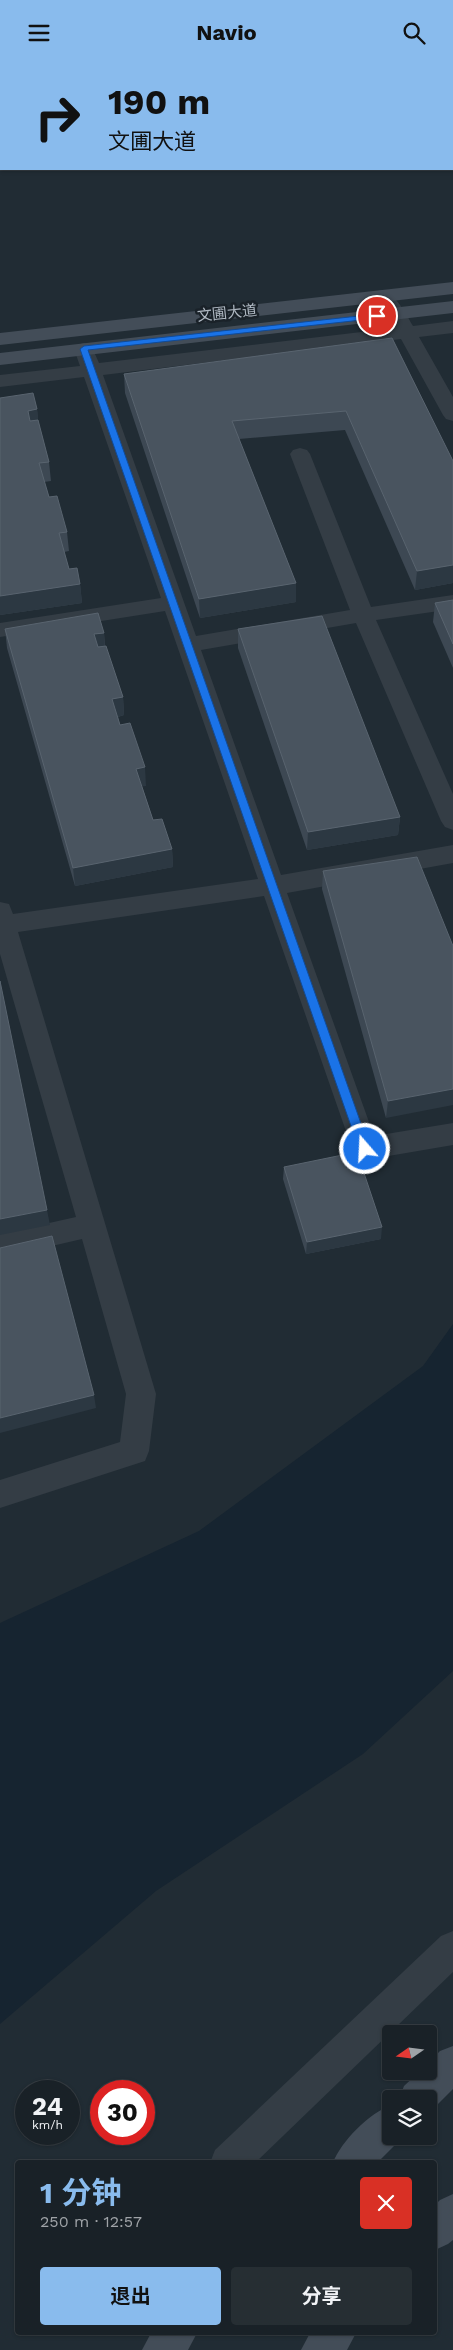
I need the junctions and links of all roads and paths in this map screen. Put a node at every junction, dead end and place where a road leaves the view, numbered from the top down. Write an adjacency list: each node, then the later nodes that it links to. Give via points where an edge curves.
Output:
1 (453, 288): 2 (main road, 文圃大道)
2 (382, 296): 4 (street); 7 (main road, 文圃大道)
3 (453, 307): 4 (main road, 文圃大道)
4 (396, 314): 6 (street); 9 (main road, 文圃大道)
5 (453, 327): 6 (street)
6 (407, 332): 9 (street); 11 (street)
7 (0, 339)
8 (0, 359): 9 (main road, 文圃大道)
9 (87, 359): 10 (street); 14 (street)
10 (0, 381)
11 (453, 415)
12 (300, 454): 15 (street)
13 (453, 602): 15 (street)
14 (173, 603): 16 (street); 17 (street)
15 (363, 615): 17 (street); 18 (street)
16 (0, 630)
17 (187, 645): 20 (street)
18 (453, 821)
19 (453, 854): 20 (street)
20 (272, 886): 21 (street); 22 (street, via 365,1149)
21 (1, 920): 23 (street)
22 (453, 1134)
23 (92, 1225): 24 (street); 25 (street, via 141,1394 134,1451)
24 (0, 1246)
25 (0, 1494)
26 (453, 1948): 30 (street)
27 (453, 2064): 28 (main road)
28 (426, 2090)
29 (382, 2132): 31 (main road)
30 (231, 2160)
31 (353, 2160)
32 (453, 2213): 33 (main road)
33 (437, 2229)
34 (176, 2335): 36 (main road)
35 (335, 2335): 37 (main road)
36 (161, 2350)
37 (320, 2350)

